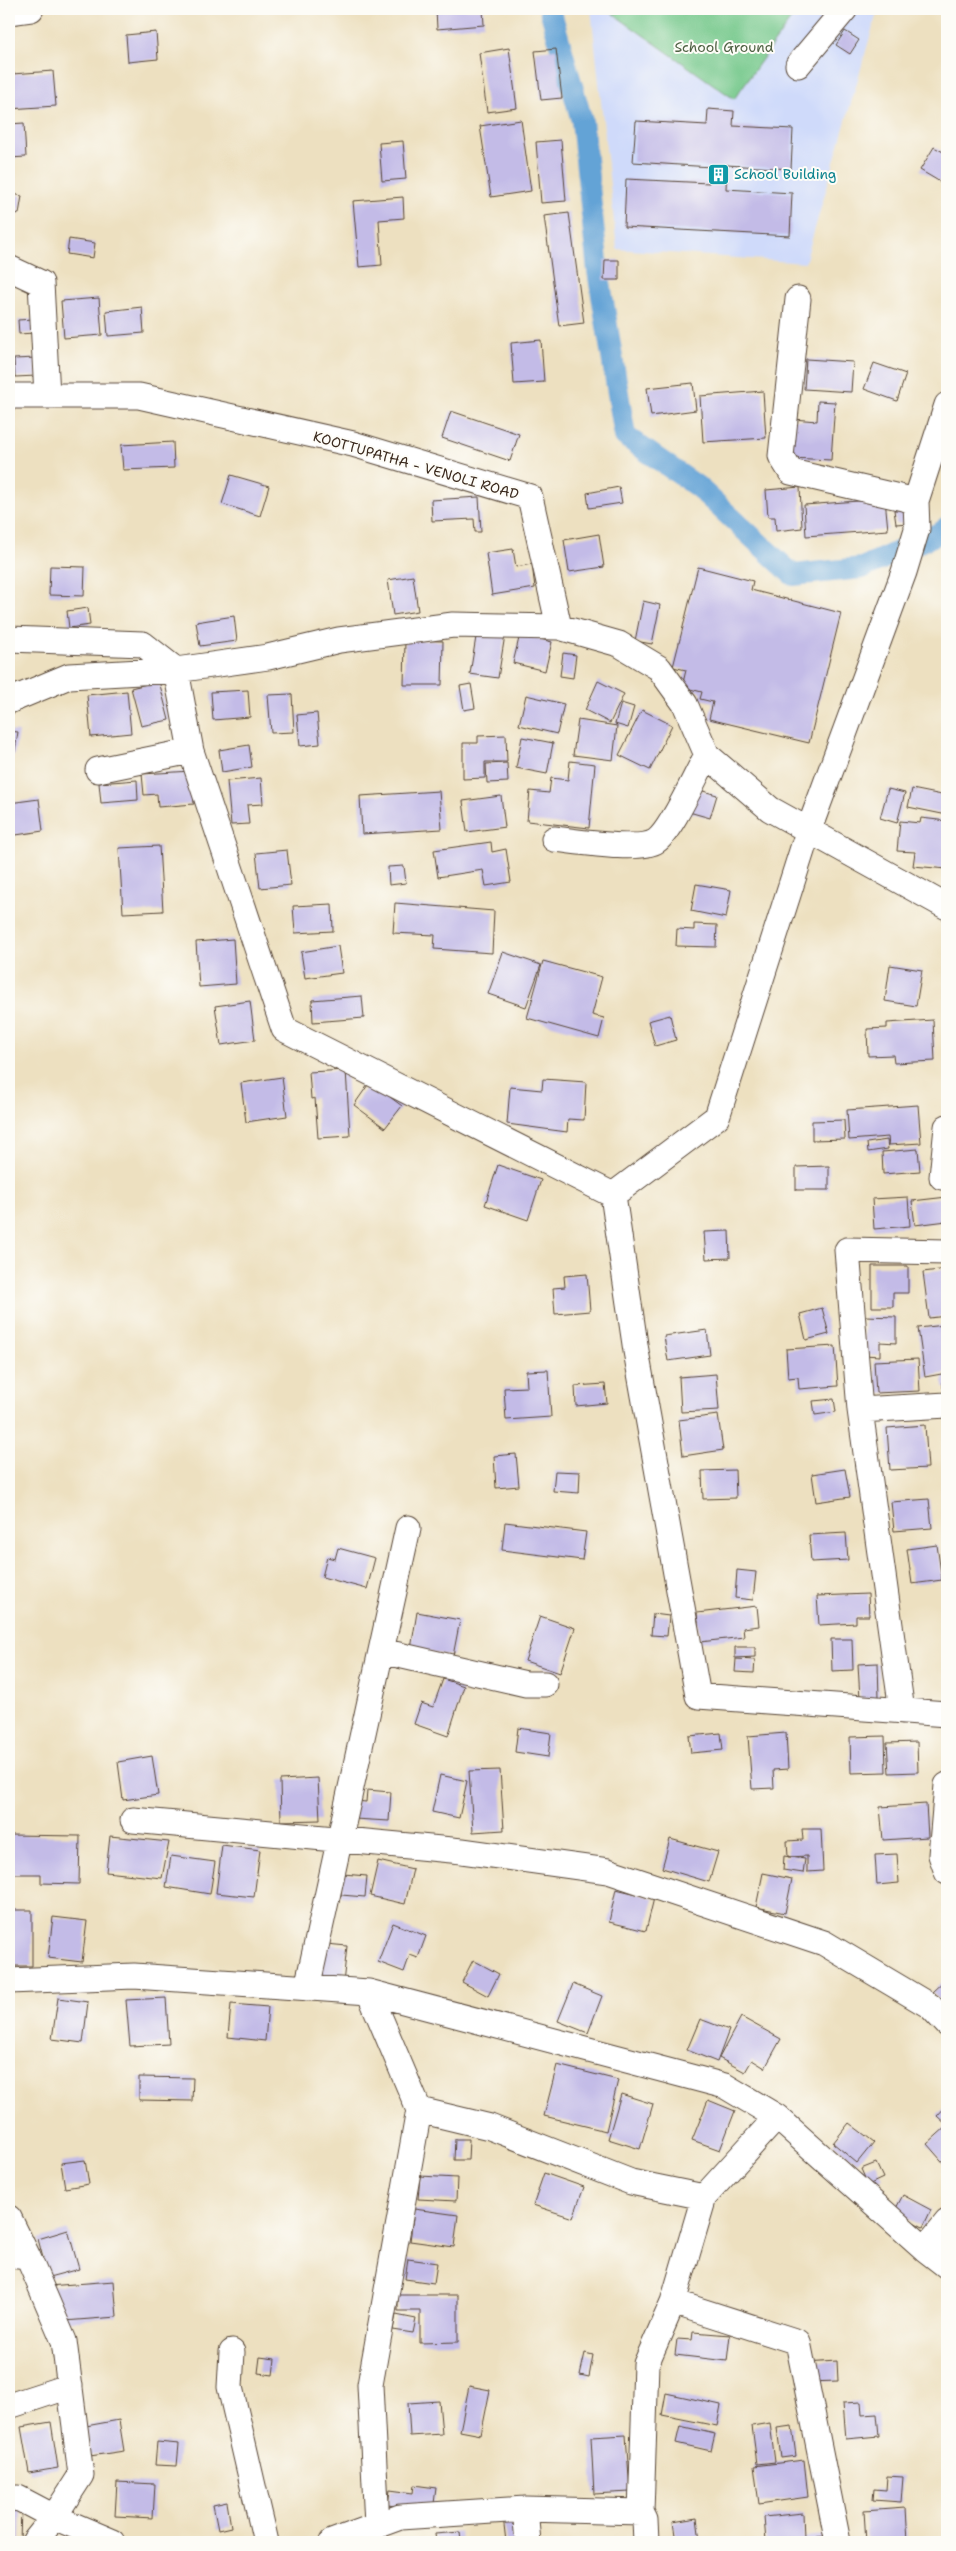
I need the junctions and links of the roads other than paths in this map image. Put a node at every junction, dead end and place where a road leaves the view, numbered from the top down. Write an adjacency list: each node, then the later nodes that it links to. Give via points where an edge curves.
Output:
1 (31, 9): 3 (street)
2 (845, 9): 4 (street)
3 (9, 12)
4 (798, 65)
5 (9, 268): 7 (street, via 41,283)
6 (798, 299): 10 (street, via 781,456 791,472)
7 (47, 395): 8 (street, KOOTTUPATHA - VENOLI ROAD); 11 (street, KOOTTUPATHA - VENOLI ROAD, via 139,396 353,444 530,497)
8 (9, 396)
9 (947, 405): 10 (street)
10 (916, 501): 18 (street, via 917,529 904,572)
11 (559, 627): 13 (street, via 453,626 339,640 268,657); 16 (street, via 619,644 659,668 685,704)
12 (9, 639): 13 (street, via 143,644)
13 (176, 670): 14 (street, via 69,676); 15 (street)
14 (9, 701)
15 (191, 751): 17 (street); 23 (street, via 284,1029)
16 (706, 755): 18 (street, via 770,809); 19 (street, via 667,830 656,842 632,846)
17 (98, 770)
18 (808, 832): 20 (street); 23 (street, via 717,1117)
19 (554, 839)
20 (947, 907)
21 (947, 1126): 22 (street)
22 (942, 1177)
23 (612, 1195): 30 (street, via 636,1351 698,1696)
24 (947, 1252): 26 (street, via 847,1250)
25 (947, 1405): 26 (street)
26 (860, 1410): 30 (street)
27 (408, 1528): 28 (street)
28 (381, 1651): 29 (street, via 526,1684); 34 (street)
29 (546, 1684)
30 (902, 1712): 31 (street)
31 (947, 1714)
32 (947, 1785): 35 (street, via 940,1855)
33 (132, 1820): 34 (street)
34 (339, 1841): 37 (street); 39 (street, via 462,1851 608,1871 824,1943 930,2006)
35 (947, 1872)
36 (9, 1981): 37 (street, via 134,1976)
37 (306, 1988): 38 (street)
38 (369, 1992): 40 (street); 41 (street, via 725,2086)
39 (947, 2024)
40 (419, 2110): 42 (street, via 490,2127 631,2182); 56 (street, via 370,2385)
41 (777, 2117): 42 (street); 45 (street)
42 (704, 2197): 48 (street)
43 (9, 2218): 46 (street)
44 (947, 2222): 45 (street)
45 (924, 2249): 47 (street)
46 (19, 2256): 50 (street, via 64,2341)
47 (947, 2266)
48 (673, 2302): 54 (street, via 646,2364); 63 (street, via 798,2342)
49 (232, 2352): 59 (street, via 230,2387)
50 (70, 2386): 51 (street); 55 (street, via 81,2475)
51 (9, 2406)
52 (9, 2498): 55 (street, via 18,2498)
53 (525, 2509): 54 (street); 56 (street, via 400,2517); 61 (street)
54 (641, 2512): 62 (street, via 645,2520)
55 (54, 2517): 57 (street); 58 (street)
56 (377, 2526): 60 (street)
57 (34, 2542)
58 (113, 2542)
59 (266, 2542)
60 (332, 2542)
61 (528, 2542)
62 (646, 2542)
63 (838, 2542)

